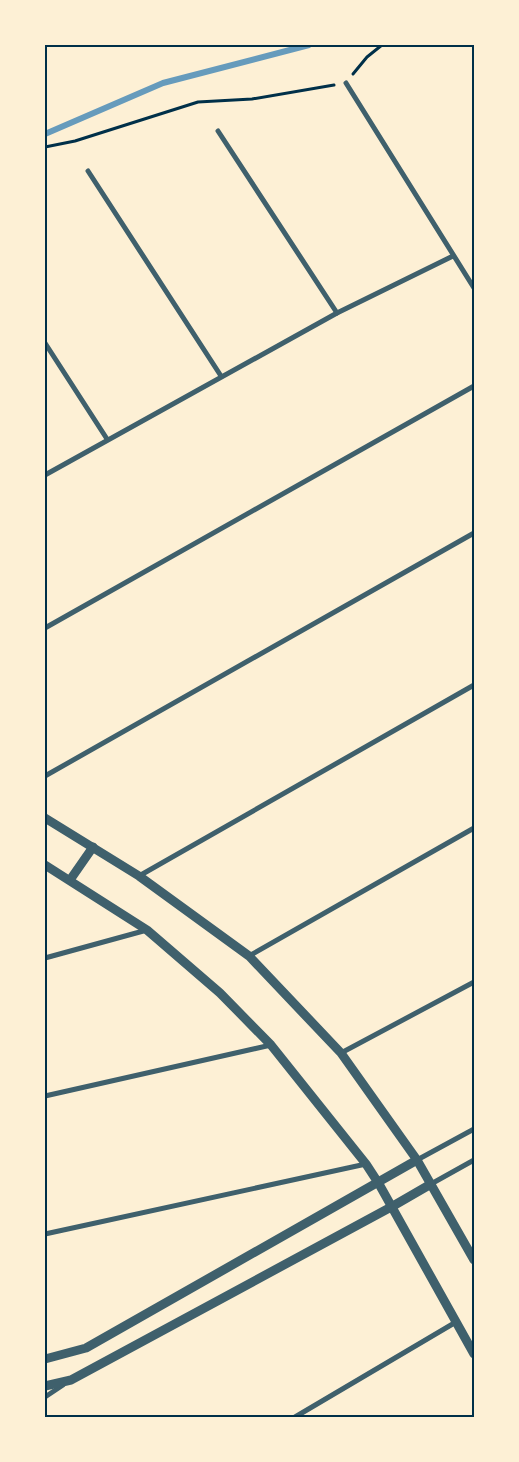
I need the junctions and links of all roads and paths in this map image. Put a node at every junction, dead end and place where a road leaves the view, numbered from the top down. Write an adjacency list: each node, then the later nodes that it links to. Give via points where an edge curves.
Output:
1 (382, 45): 2 (path, via 367,57)
2 (346, 83): 4 (path, via 252,99 198,102 75,141); 6 (street)
3 (218, 131): 8 (street)
4 (45, 147)
5 (88, 171): 10 (street)
6 (454, 256): 7 (street); 8 (street)
7 (474, 288)
8 (337, 313): 10 (street)
9 (45, 343): 12 (street)
10 (221, 376): 12 (street)
11 (474, 386): 15 (street)
12 (107, 439): 13 (street)
13 (45, 475)
14 (474, 533): 17 (street)
15 (45, 628)
16 (474, 685): 22 (street)
17 (45, 776)
18 (45, 818): 20 (street)
19 (474, 828): 25 (street)
20 (94, 847): 22 (street); 23 (street)
21 (45, 865): 23 (street)
22 (139, 876): 25 (street)
23 (70, 880): 24 (street)
24 (147, 930): 26 (street); 28 (street, via 220,993)
25 (249, 956): 29 (street)
26 (45, 958)
27 (474, 982): 29 (street)
28 (271, 1044): 30 (street); 34 (street)
29 (341, 1053): 32 (street)
30 (45, 1096)
31 (474, 1128): 32 (street)
32 (417, 1160): 35 (street); 36 (street)
33 (474, 1160): 36 (street)
34 (366, 1164): 35 (street); 38 (street)
35 (379, 1184): 37 (street); 42 (street, via 86,1348)
36 (431, 1184): 37 (street); 39 (street)
37 (393, 1206): 40 (street); 43 (street)
38 (45, 1234)
39 (474, 1260)
40 (456, 1322): 41 (street); 46 (street)
41 (474, 1354)
42 (45, 1359)
43 (71, 1380): 44 (street); 45 (street)
44 (45, 1386)
45 (45, 1397)
46 (295, 1417)

